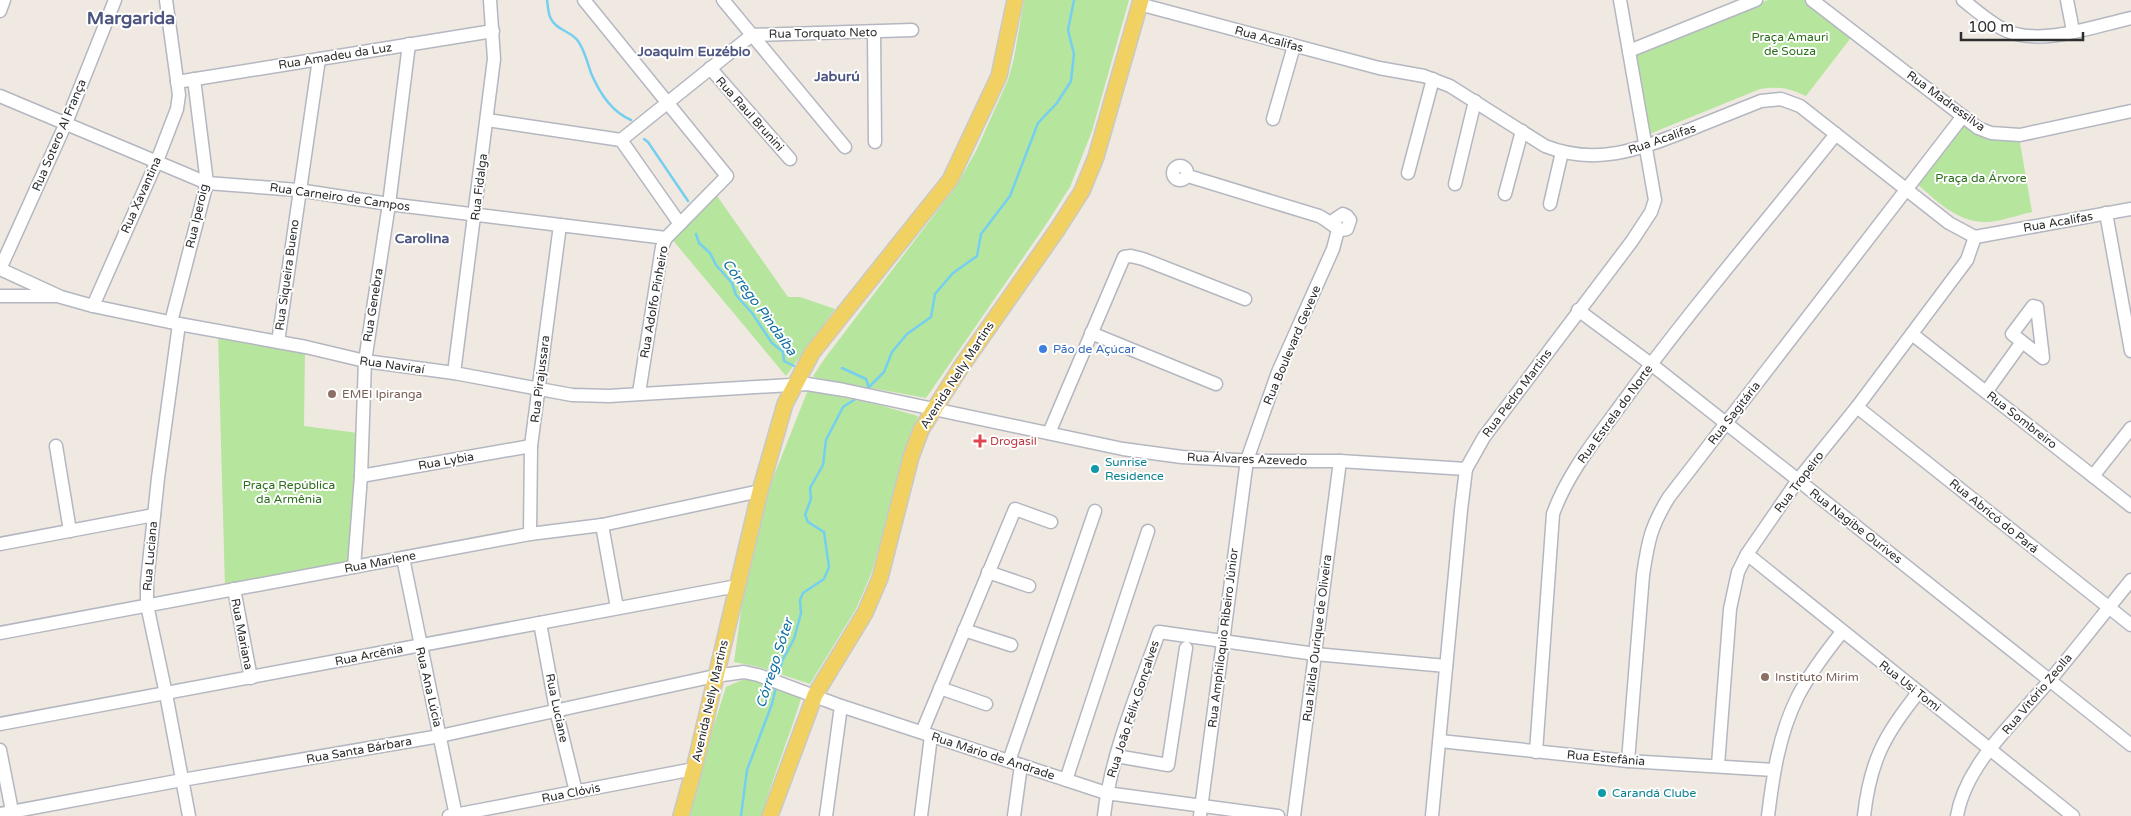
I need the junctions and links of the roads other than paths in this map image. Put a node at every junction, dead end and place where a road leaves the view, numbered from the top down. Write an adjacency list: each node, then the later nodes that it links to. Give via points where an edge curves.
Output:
1 (4, 0): 14 (street)
2 (115, 0): 36 (street, Rua Sotero Al França)
3 (166, 0): 28 (street, Rua Xavantina)
4 (490, 0): 17 (street, Rua Fidalga)
5 (584, 0): 31 (street)
6 (723, 0): 20 (street)
7 (1015, 0): 78 (main road, Avenida Nelly Martins, via 999,76 950,180 812,353)
8 (1620, 0): 23 (street, Rua Pedro Martins)
9 (1756, 0): 23 (street)
10 (1812, 0): 33 (street, Rua Madressilva)
11 (1963, 0): 18 (street, via 2006,31 2024,37)
12 (2067, 0): 18 (street)
13 (1140, 2): 22 (street, Rua Acalifas); 83 (main road, Avenida Nelly Martins, via 1096,157 1082,191)
14 (0, 11)
15 (2131, 18): 18 (street)
16 (912, 30): 19 (street, Rua Torquato Neto)
17 (493, 31): 21 (street, Rua Amadeu da Luz); 35 (street, Rua Fidalga, via 494,59)
18 (2073, 31)
19 (874, 32): 20 (street, Rua Torquato Neto); 40 (street)
20 (752, 35): 25 (street, Rua Torquato Neto); 41 (street)
21 (409, 44): 24 (street, Rua Amadeu da Luz); 53 (street, Rua Genebra)
22 (1294, 46): 27 (street, Rua Acalifas); 34 (street)
23 (1629, 51): 42 (street, Rua Pedro Martins)
24 (318, 59): 26 (street, Rua Amadeu da Luz); 50 (street, Rua Siqueira Bueno)
25 (710, 68): 31 (street, Rua Torquato Neto); 44 (street, Rua Raul Brunini)
26 (194, 79): 28 (street, Rua Amadeu da Luz); 48 (street, Rua Iperoig)
27 (1433, 79): 30 (street, Rua Acalifas); 46 (street)
28 (177, 82): 45 (street, Rua Xavantina, via 177,109)
29 (0, 96): 36 (street, Rua Carneiro de Campos)
30 (1475, 101): 37 (street, Rua Acalifas); 49 (street)
31 (668, 103): 39 (street, Rua Torquato Neto); 58 (street, Rua Adolfo Pinheiro, via 727,176)
32 (2131, 111): 33 (street, Rua Madressilva, via 2020,135 1991,133)
33 (1963, 116): 51 (street, Rua Sagitária)
34 (1273, 119)
35 (487, 120): 39 (street); 57 (street, Rua Fidalga)
36 (66, 123): 45 (street, Rua Carneiro de Campos); 62 (street, Rua Sotero Al França)
37 (1522, 131): 43 (street, Rua Acalifas, via 1545,146); 52 (street)
38 (1836, 134): 42 (street, Rua Acalifas, via 1800,106 1781,99 1761,101); 51 (street, Rua Acalifas); 75 (street, Rua Estrela do Norte)
39 (621, 140): 58 (street)
40 (875, 142)
41 (845, 147)
42 (1645, 147): 43 (street, Rua Acalifas, via 1600,155); 67 (street, Rua Pedro Martins, via 1655,188 1651,212)
43 (1562, 152): 54 (street)
44 (790, 159)
45 (156, 161): 48 (street, Rua Carneiro de Campos); 66 (street, Rua Xavantina)
46 (1408, 173)
47 (1188, 176): 89 (street, Rua Boulevard Geveve, via 1319,216 1336,227 1333,249 1278,372)
48 (207, 183): 50 (street, Rua Carneiro de Campos); 68 (street, Rua Iperoig)
49 (1455, 184)
50 (298, 190): 53 (street, Rua Carneiro de Campos); 71 (street, Rua Siqueira Bueno)
51 (1907, 191): 60 (street, Rua Acalifas, via 1949,223); 84 (street, Rua Sagitária)
52 (1505, 194)
53 (389, 204): 57 (street, Rua Carneiro de Campos); 74 (street, Rua Genebra)
54 (1550, 204)
55 (2131, 208): 56 (street, Rua Acalifas)
56 (2106, 213): 60 (street, Rua Acalifas); 73 (street)
57 (475, 215): 59 (street, Rua Carneiro de Campos); 76 (street, Rua Fidalga)
58 (680, 224): 61 (street, Rua Adolfo Pinheiro)
59 (560, 225): 61 (street, Rua Carneiro de Campos); 79 (street, Rua Pirajussara)
60 (1975, 237): 70 (street, Rua Tropeiro, via 1967,260)
61 (666, 238): 81 (street, Rua Adolfo Pinheiro, via 662,246)
62 (0, 269): 64 (street, Rua Naviraí)
63 (0, 296): 64 (street)
64 (61, 296): 66 (street, Rua Naviraí)
65 (1244, 299): 69 (street, via 1131,256 1124,257)
66 (92, 306): 68 (street, Rua Naviraí)
67 (1578, 310): 75 (street, Rua Nagibe Ourives); 91 (street, Rua Pedro Martins, via 1484,436)
68 (175, 323): 71 (street, Rua Naviraí); 98 (street, Rua Luciana)
69 (1091, 333): 77 (street); 86 (street)
70 (1912, 334): 80 (street, Rua Sombreiro); 82 (street, Rua Tropeiro)
71 (278, 342): 74 (street, Rua Naviraí)
72 (2022, 342): 80 (street)
73 (2131, 351)
74 (365, 361): 76 (street, Rua Naviraí); 92 (street, Rua Genebra)
75 (1651, 364): 84 (street, Rua Nagibe Ourives); 144 (street, Rua Estrela do Norte, via 1571,475 1553,514)
76 (454, 373): 79 (street, Rua Naviraí)
77 (1216, 384)
78 (794, 385): 81 (street, Rua Naviraí); 83 (street, Rua Álvares Azevedo, via 844,390); 95 (main road, Avenida Nelly Martins, via 785,404)
79 (538, 390): 81 (street, Rua Naviraí, via 582,395); 88 (street, Rua Pirajussara)
80 (1986, 392): 93 (street, Rua Sombreiro)
81 (638, 394)
82 (1857, 406): 94 (street, Rua Tropeiro); 115 (street, Rua Abricó do Pará)
83 (933, 408): 86 (street, Rua Álvares Azevedo); 133 (main road, Avenida Nelly Martins, via 912,453 880,578 865,613)
84 (1725, 424): 94 (street, Rua Nagibe Ourives); 146 (street, Rua Sagitária, via 1669,497 1654,522 1643,575)
85 (2131, 428): 93 (street)
86 (1049, 433): 89 (street, Rua Álvares Azevedo, via 1123,449 1182,457)
87 (56, 446): 101 (street)
88 (531, 446): 92 (street, Rua Lybia); 103 (street, Rua Pirajussara)
89 (1247, 460): 90 (street, Rua Álvares Azevedo); 121 (street, Rua Amphiloquio Ribeiro Júnior)
90 (1340, 460): 91 (street, Rua Álvares Azevedo); 125 (street, Rua Izilda Ourique de Oliveira)
91 (1466, 469): 126 (street, Rua Pedro Martins)
92 (360, 476): 107 (street, Rua Genebra)
93 (2093, 476): 96 (street, Rua Sombreiro)
94 (1798, 480): 105 (street, Rua Tropeiro); 129 (street, Rua Nagibe Ourives)
95 (760, 491): 100 (street, Rua Marlene); 110 (main road, Avenida Nelly Martins)
96 (2131, 506)
97 (1095, 511): 147 (street)
98 (154, 515): 101 (street); 113 (street, Rua Luciana)
99 (1050, 522): 108 (street, via 1015,509)
100 (602, 525): 103 (street, Rua Marlene); 114 (street)
101 (70, 531): 104 (street)
102 (1148, 531): 152 (street)
103 (530, 534): 106 (street, Rua Marlene)
104 (0, 544)
105 (1747, 554): 119 (street, Rua Usi Tomi); 148 (street, Rua Tropeiro, via 1738,572 1730,609)
106 (403, 558): 107 (street, Rua Marlene); 122 (street, Rua Ana Lúcia)
107 (354, 567): 112 (street, Rua Marlene)
108 (988, 572): 111 (street); 118 (street)
109 (2131, 580): 115 (street, Rua Vitório Zeolla)
110 (737, 586): 114 (street, Rua Arcênia); 127 (main road, Avenida Nelly Martins)
111 (1029, 586)
112 (234, 589): 113 (street, Rua Marlene); 128 (street, Rua Mariana)
113 (147, 605): 120 (street, Rua Marlene); 132 (street, Rua Luciana)
114 (617, 608): 116 (street, Rua Arcênia)
115 (2108, 608): 117 (street, Rua Abricó do Pará); 129 (street, Rua Vitório Zeolla)
116 (540, 623): 122 (street, Rua Arcênia); 136 (street, Rua Luciane)
117 (2131, 626)
118 (964, 630): 123 (street); 130 (street)
119 (1842, 632): 131 (street, Rua Usi Tomi); 150 (street, via 1798,696 1785,725)
120 (0, 633)
121 (1223, 640): 125 (street); 145 (street, Rua João Félix Gonçalves, via 1159,632); 155 (street, Rua Amphiloquio Ribeiro Júnior)
122 (419, 645): 128 (street, Rua Arcênia); 139 (street, Rua Ana Lúcia)
123 (1011, 645)
124 (1186, 648): 145 (street, via 1168,765)
125 (1315, 654): 126 (street); 166 (street, Rua Izilda Ourique de Oliveira)
126 (1446, 666): 140 (street, Rua Pedro Martins)
127 (715, 676): 133 (street, Rua Mário de Andrade, via 744,672); 136 (street, Rua Santa Bárbara); 149 (main road, Avenida Nelly Martins)
128 (251, 678): 132 (street, Rua Arcênia)
129 (2050, 680): 141 (street, Rua Nagibe Ourives); 143 (street, Rua Vitório Zeolla)
130 (940, 688): 134 (street); 138 (street)
131 (1918, 693): 143 (street, Rua Usi Tomi); 169 (street, via 1878,752)
132 (166, 694): 137 (street, Rua Arcênia); 151 (street, Rua Luciana)
133 (815, 694): 135 (street, Rua Mário de Andrade); 160 (main road, Avenida Nelly Martins)
134 (986, 704)
135 (841, 706): 138 (street, Rua Mário de Andrade); 161 (street)
136 (556, 710): 139 (street, Rua Santa Bárbara); 153 (street, Rua Luciane)
137 (0, 724)
138 (927, 734): 147 (street, Rua Mário de Andrade); 162 (street)
139 (440, 736): 151 (street, Rua Santa Bárbara); 158 (street, Rua Ana Lúcia)
140 (1440, 741): 144 (street, Rua Estefânia); 167 (street, Rua Pedro Martins)
141 (2131, 745)
142 (0, 750): 156 (street)
143 (1991, 750): 170 (street, Rua Vitório Zeolla, via 1977,764 1967,782); 171 (street, Rua Usi Tomi)
144 (1536, 752): 146 (street, Rua Estefânia)
145 (1116, 756): 154 (street, Rua João Félix Gonçalves)
146 (1628, 761): 148 (street, Rua Estefânia)
147 (1015, 763): 152 (street, Rua Mário de Andrade); 163 (street)
148 (1718, 765): 150 (street, Rua Estefânia)
149 (694, 769): 153 (street, Rua Clóvis); 159 (main road, Avenida Nelly Martins)
150 (1774, 770): 168 (street)
151 (182, 780): 156 (street, Rua Santa Bárbara); 157 (street, Rua Luciana)
152 (1066, 780): 154 (street, Rua Mário de Andrade)
153 (576, 792): 158 (street, Rua Clóvis)
154 (1106, 793): 155 (street, Rua Mário de Andrade); 164 (street, Rua João Félix Gonçalves)
155 (1201, 811): 165 (street, Rua Mário de Andrade)
156 (8, 814)
157 (189, 816)
158 (453, 816)
159 (681, 816)
160 (770, 816)
161 (826, 816)
162 (921, 816)
163 (1014, 816)
164 (1104, 816)
165 (1278, 816)
166 (1294, 816)
167 (1432, 816)
168 (1768, 816)
169 (1864, 816)
170 (1957, 816)
171 (2073, 816)

